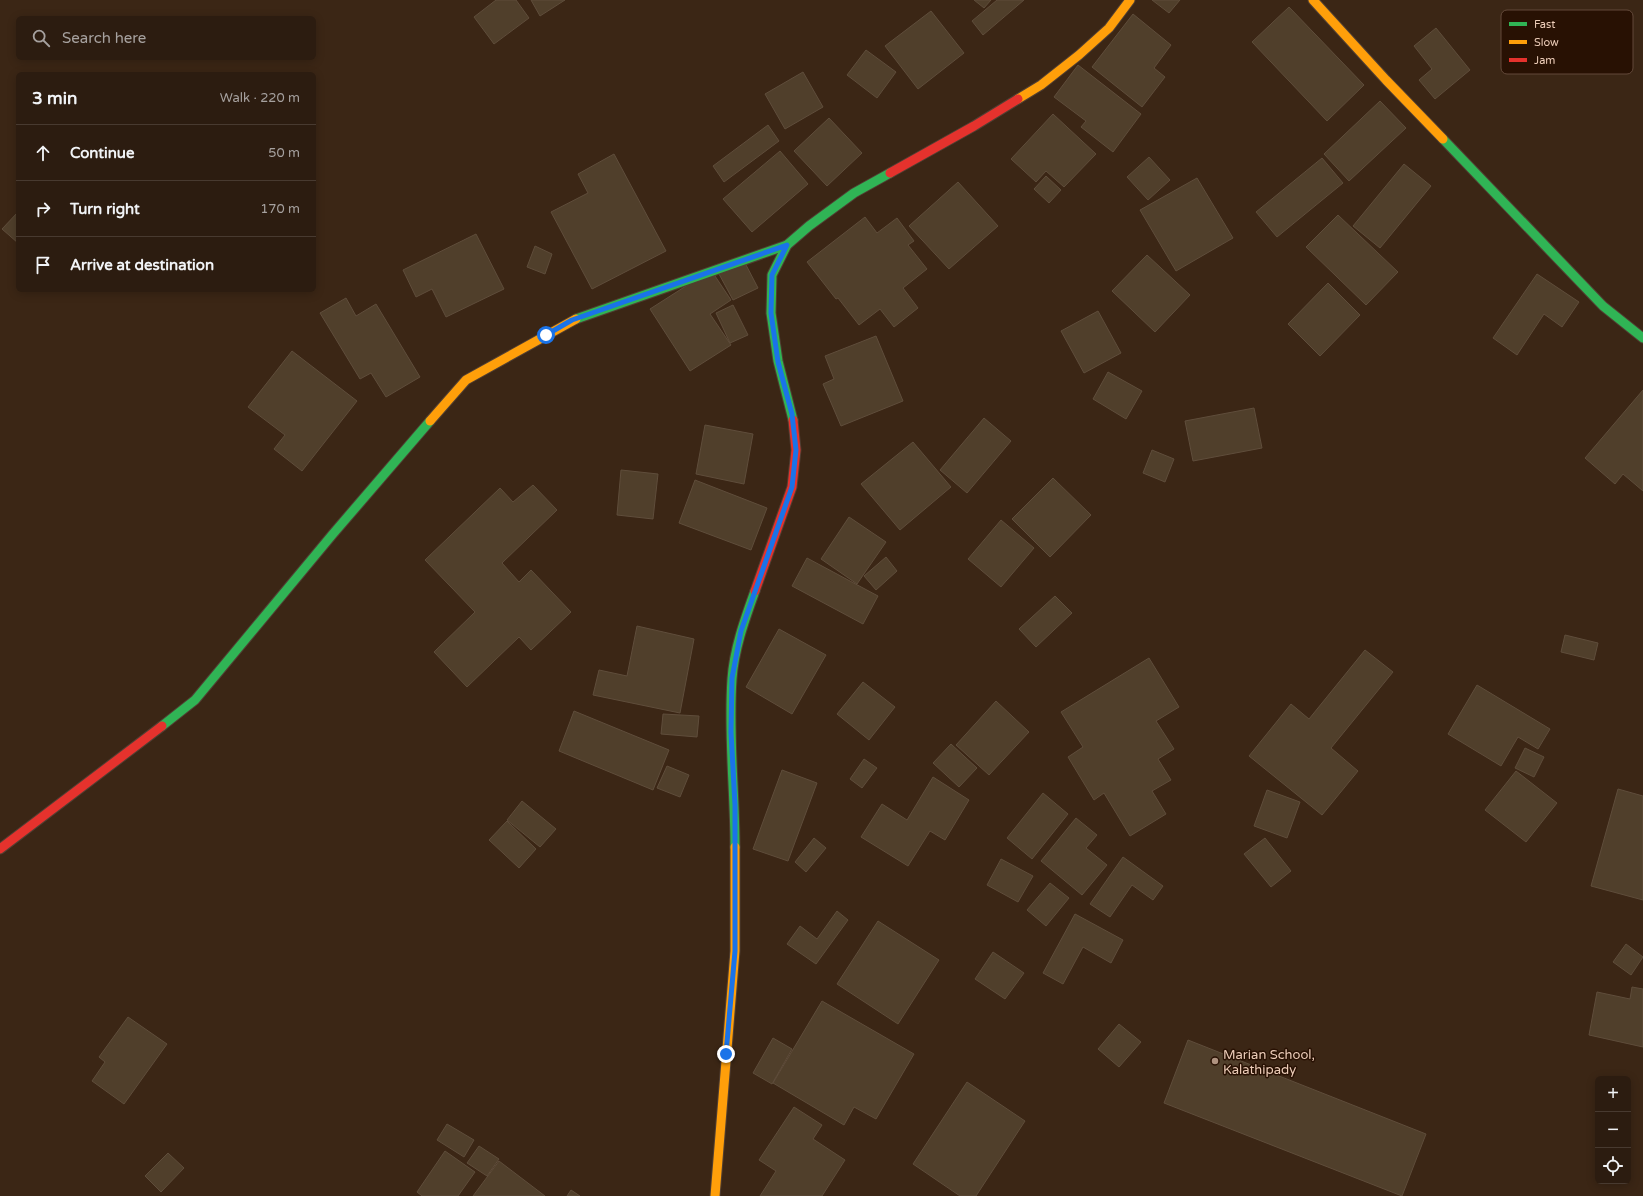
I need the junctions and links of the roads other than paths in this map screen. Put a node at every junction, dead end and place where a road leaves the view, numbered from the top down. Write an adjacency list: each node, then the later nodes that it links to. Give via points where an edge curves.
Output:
1 (1130, 0): 3 (street, via 1109,28 1041,85 854,193 808,226)
2 (1313, 0): 4 (street, via 1386,80 1603,306)
3 (787, 245): 5 (street, via 572,320 466,380 332,535 195,700); 6 (street, via 772,275 771,313 778,362 792,414 796,450 792,487 741,631 732,678 735,951)
4 (1643, 338)
5 (0, 849)
6 (715, 1196)

